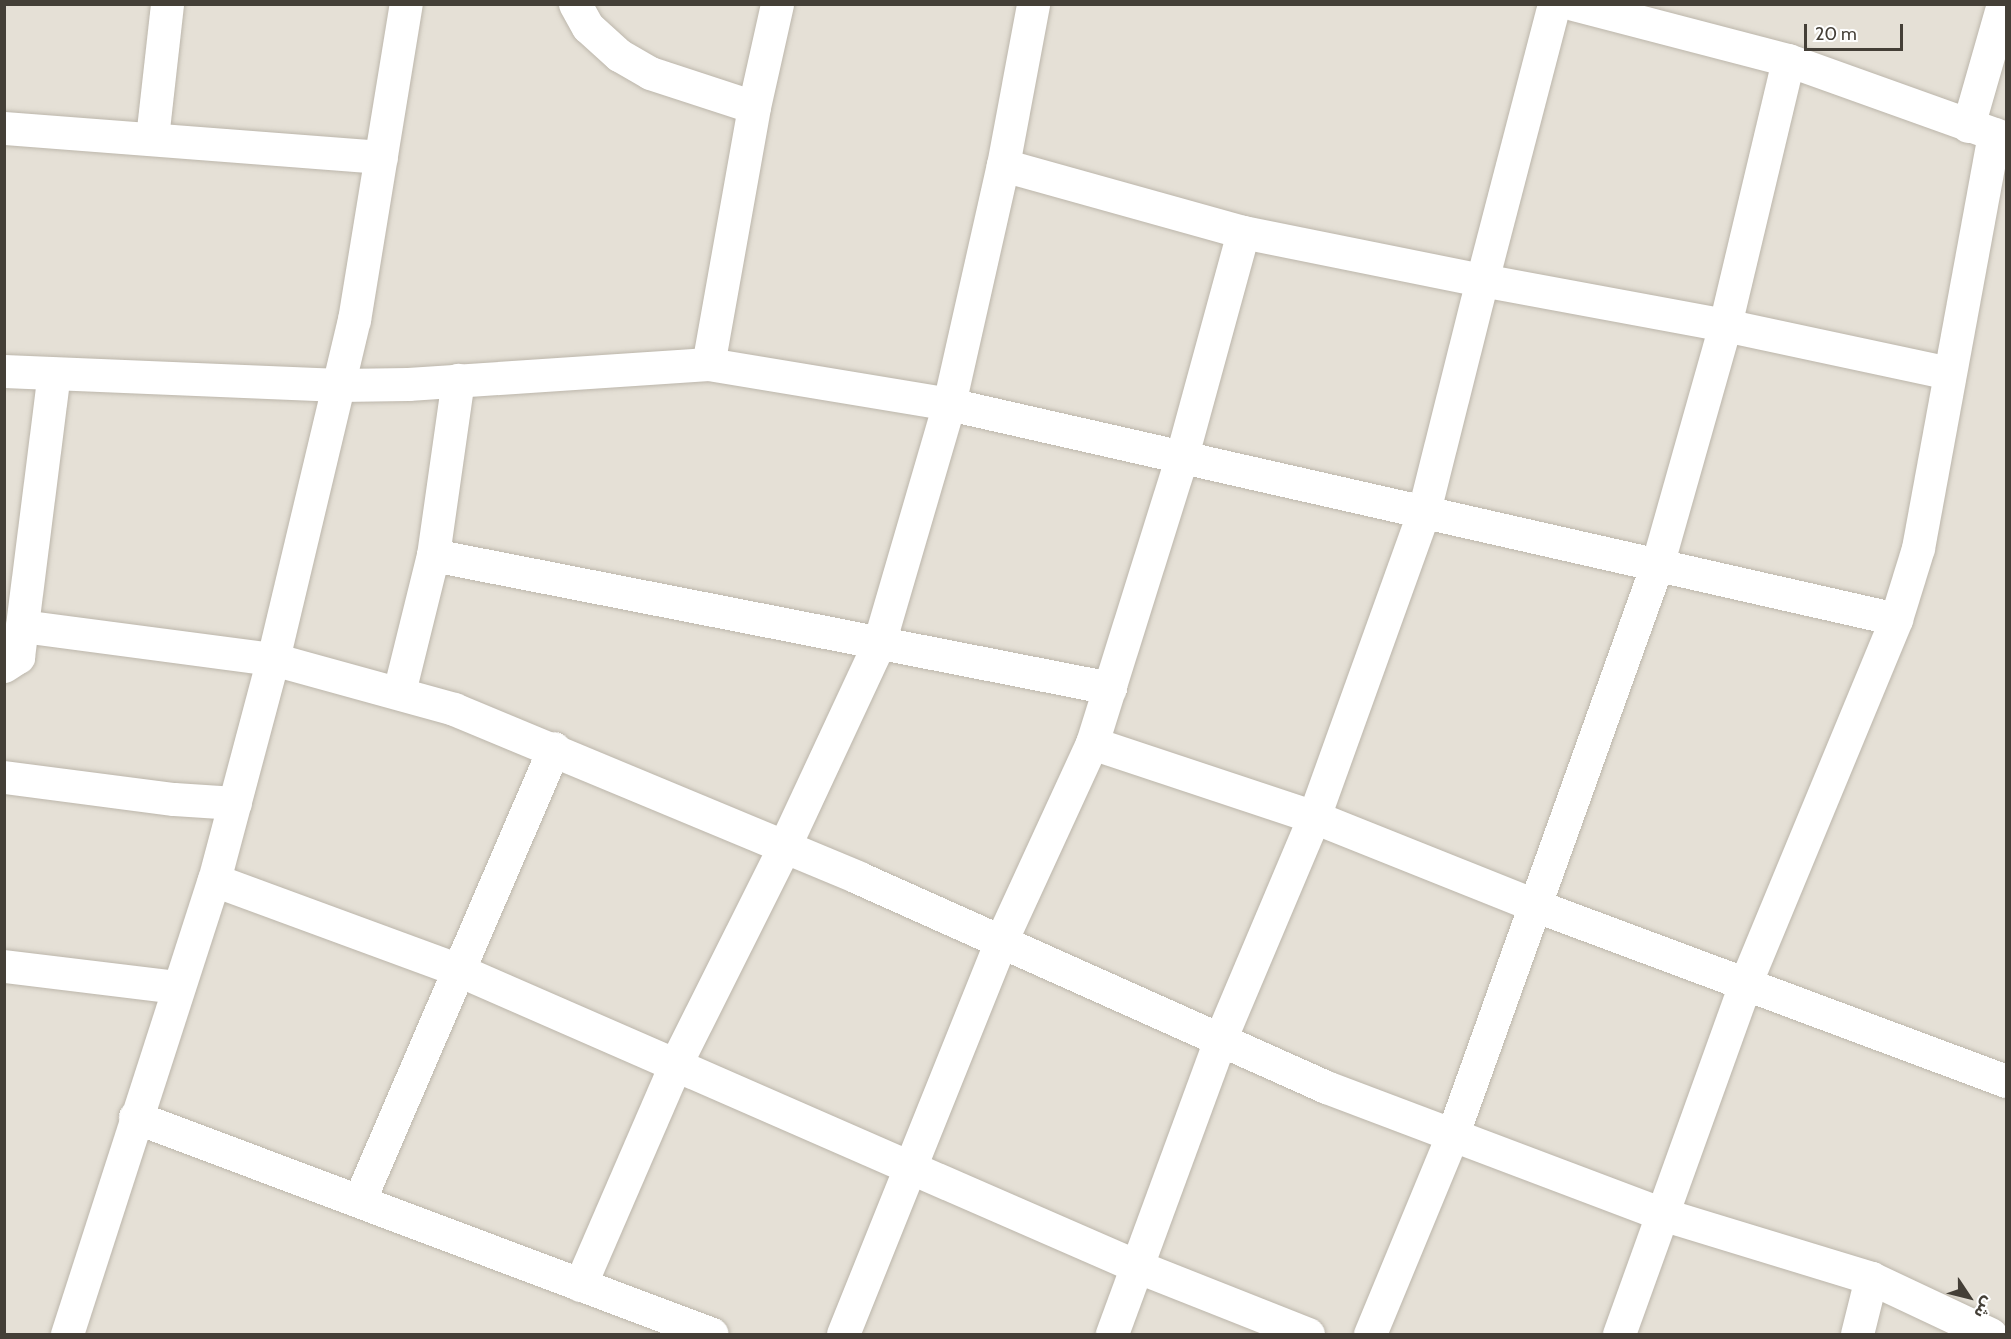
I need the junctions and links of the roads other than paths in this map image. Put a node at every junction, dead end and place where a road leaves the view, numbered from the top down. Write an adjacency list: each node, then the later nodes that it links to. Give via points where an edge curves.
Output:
1 (167, 4): 13 (street)
2 (406, 4): 14 (street)
3 (575, 4): 10 (street, via 588,27 618,55 650,73)
4 (777, 4): 10 (street)
5 (1033, 4): 15 (street)
6 (1554, 4): 17 (street)
7 (1573, 4): 9 (street)
8 (2003, 4): 12 (street)
9 (1788, 60): 12 (street); 18 (street)
10 (754, 106): 19 (street)
11 (4, 128): 13 (street)
12 (1990, 133): 21 (street)
13 (152, 138): 14 (street)
14 (381, 157): 24 (street)
15 (1003, 165): 16 (street); 25 (street)
16 (1243, 232): 17 (street); 26 (street)
17 (1482, 280): 18 (street); 27 (street)
18 (1725, 325): 21 (street); 29 (street)
19 (708, 364): 23 (street); 25 (street)
20 (4, 371): 22 (street)
21 (1949, 373): 30 (street, via 1918,548)
22 (54, 374): 24 (street); 31 (street)
23 (458, 380): 24 (street); 28 (street)
24 (340, 385): 33 (street)
25 (949, 404): 26 (street); 32 (street)
26 (1181, 459): 27 (street); 35 (street)
27 (1424, 512): 29 (street); 41 (street)
28 (433, 555): 32 (street); 36 (street)
29 (1658, 562): 30 (street); 44 (street)
30 (1896, 619): 48 (street)
31 (22, 626): 33 (street); 34 (street, via 18,657)
32 (879, 643): 35 (street); 42 (street)
33 (273, 659): 36 (street); 40 (street)
34 (4, 666)
35 (1110, 688): 37 (street)
36 (399, 692): 38 (street)
37 (1092, 743): 41 (street); 45 (street)
38 (554, 748): 42 (street); 47 (street)
39 (4, 777): 40 (street)
40 (235, 803): 43 (street)
41 (1314, 817): 44 (street); 50 (street)
42 (783, 849): 45 (street, via 857,877); 51 (street)
43 (214, 880): 47 (street); 49 (street)
44 (1534, 905): 48 (street); 54 (street)
45 (1000, 943): 50 (street); 55 (street)
46 (4, 966): 49 (street)
47 (456, 969): 51 (street); 56 (street)
48 (1745, 984): 52 (street); 57 (street)
49 (178, 987): 53 (street)
50 (1220, 1040): 54 (street); 58 (street)
51 (675, 1065): 55 (street); 60 (street)
52 (2007, 1081)
53 (135, 1117): 56 (street); 61 (street)
54 (1452, 1136): 57 (street); 66 (street)
55 (909, 1168): 58 (street); 63 (street)
56 (359, 1201): 60 (street)
57 (1662, 1214): 59 (street); 67 (street)
58 (1136, 1266): 64 (street); 65 (street)
59 (1871, 1278): 68 (street); 69 (street)
60 (580, 1285): 62 (street)
61 (67, 1335)
62 (712, 1335)
63 (843, 1335)
64 (1112, 1335)
65 (1308, 1335)
66 (1370, 1335)
67 (1619, 1335)
68 (1857, 1335)
69 (1990, 1335)

